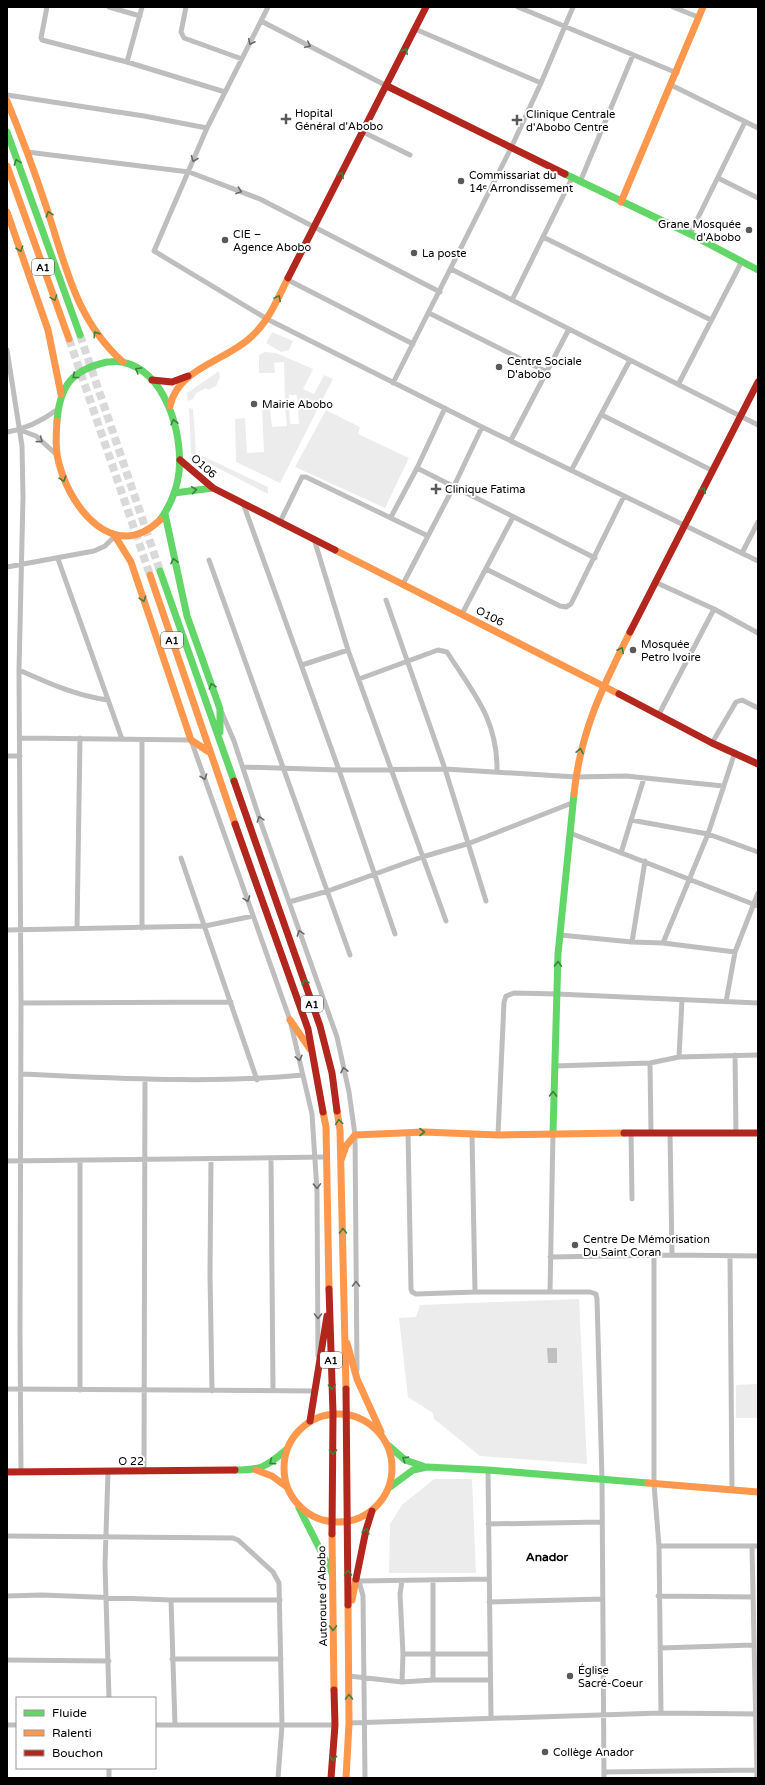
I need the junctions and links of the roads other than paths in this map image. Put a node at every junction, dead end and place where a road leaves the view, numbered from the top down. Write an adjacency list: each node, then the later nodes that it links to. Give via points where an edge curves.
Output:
1 (46, 7): 18 (street, via 40,38 42,40)
2 (109, 7): 11 (street)
3 (142, 7): 11 (street)
4 (186, 7): 17 (street, via 181,32 184,38)
5 (268, 7): 13 (street)
6 (426, 7): 15 (main road)
7 (518, 7): 14 (street)
8 (573, 7): 14 (street)
9 (673, 7): 12 (street)
10 (703, 7): 12 (main road)
11 (140, 16): 18 (street)
12 (698, 17): 19 (main road)
13 (261, 21): 17 (street, one-way to 17); 22 (street, one-way to 22)
14 (565, 26): 16 (street); 20 (street)
15 (415, 30): 20 (street); 22 (main road, one-way to 15)
16 (633, 55): 19 (street); 38 (street)
17 (242, 59): 23 (street)
18 (127, 62): 23 (street)
19 (677, 73): 21 (main road)
20 (542, 83): 31 (street)
21 (671, 85): 26 (street); 40 (main road)
22 (387, 86): 30 (main road); 31 (main road)
23 (225, 92): 27 (street)
24 (7, 95): 27 (street)
25 (7, 101): 32 (main road)
26 (745, 122): 28 (street); 37 (street)
27 (207, 128): 35 (street, one-way to 35)
28 (758, 128)
29 (7, 132): 55 (main road, A1, one-way to 29)
30 (363, 132): 33 (street); 42 (main road, one-way to 30)
31 (511, 148): 36 (main road); 46 (street)
32 (27, 152): 35 (street); 60 (main road, one-way to 32, via 104,346 80,304)
33 (410, 155)
34 (7, 166): 56 (main road, A1, one-way to 56)
35 (189, 172): 42 (street, one-way to 42, via 260,199); 52 (street, via 154,251)
36 (572, 178): 38 (main road); 44 (street)
37 (718, 178): 39 (street); 43 (street)
38 (580, 182): 40 (main road)
39 (758, 198)
40 (622, 202): 43 (main road)
41 (7, 212): 68 (main road, one-way to 68, via 48,330)
42 (314, 227): 48 (main road); 49 (street)
43 (690, 234): 45 (main road)
44 (543, 237): 50 (street); 53 (street)
45 (742, 261): 47 (main road); 53 (street)
46 (451, 269): 49 (street); 50 (street)
47 (758, 270)
48 (288, 280): 52 (main road, one-way to 48); 57 (street)
49 (440, 292): 51 (street)
50 (512, 300): 54 (street)
51 (430, 313): 57 (street); 62 (street)
52 (267, 319): 63 (main road, via 245,342); 66 (street)
53 (711, 320): 67 (street)
54 (569, 330): 59 (street); 62 (street)
55 (80, 335)
56 (69, 339)
57 (413, 344): 66 (street)
58 (7, 350): 61 (street)
59 (630, 360): 67 (street); 72 (street)
60 (122, 362): 64 (main road, one-way to 60); 68 (main road, one-way to 68, via 107,362 86,368 70,380)
61 (8, 364): 76 (street)
62 (547, 372): 78 (street)
63 (192, 375): 64 (main road, via 172,382); 69 (main road, via 174,392)
64 (152, 380): 69 (main road)
65 (758, 382): 73 (main road)
66 (393, 383): 70 (street)
67 (678, 383): 73 (street)
68 (61, 394): 71 (main road)
69 (170, 406): 80 (main road, one-way to 69)
70 (445, 408): 75 (street); 81 (street)
71 (58, 409): 76 (street, via 42,421); 79 (main road)
72 (602, 415): 82 (street); 83 (street)
73 (741, 416): 74 (street); 83 (main road)
74 (758, 425)
75 (482, 427): 78 (street); 84 (street)
76 (20, 430): 77 (street); 79 (street, one-way to 79, via 36,436); 103 (street, via 23,498)
77 (7, 432)
78 (511, 440): 82 (street)
79 (57, 455): 95 (main road, one-way to 95, via 67,489 77,506 99,528)
80 (180, 460): 85 (main road, O106); 86 (main road)
81 (417, 468): 84 (street); 90 (street)
82 (572, 469): 87 (street)
83 (713, 471): 94 (main road, one-way to 83)
84 (454, 486): 91 (street); 96 (street)
85 (213, 488): 86 (main road, O106, one-way to 85); 88 (main road, O106)
86 (174, 493): 89 (main road)
87 (624, 496): 94 (street); 99 (street)
88 (243, 503): 92 (main road, O106); 116 (street)
89 (164, 514): 95 (main road, via 154,526 144,532); 122 (main road, one-way to 89, via 187,616)
90 (391, 517): 92 (street, via 304,476); 96 (street)
91 (513, 517): 99 (street); 105 (street)
92 (280, 522): 97 (main road, O106)
93 (758, 522): 98 (street)
94 (684, 525): 98 (street); 108 (main road)
95 (115, 536): 100 (street, via 100,550); 129 (main road, one-way to 129, via 131,562)
96 (428, 536): 109 (street)
97 (314, 539): 109 (main road, O106); 114 (street)
98 (742, 553): 102 (street)
99 (595, 558): 105 (street, via 571,604 566,607)
100 (58, 559): 103 (street); 120 (street)
101 (209, 560): 137 (street)
102 (758, 561)
103 (21, 566): 104 (street); 117 (street)
104 (7, 567)
105 (486, 569): 112 (street)
106 (160, 571): 124 (main road, A1)
107 (150, 575): 131 (main road, A1)
108 (655, 582): 111 (street); 119 (main road, one-way to 108)
109 (403, 584): 112 (main road, O106)
110 (386, 600): 115 (street)
111 (714, 610): 113 (street); 123 (street)
112 (462, 614): 119 (main road, O106)
113 (758, 633)
114 (348, 650): 116 (street); 118 (street)
115 (406, 661): 118 (street); 138 (street); 141 (street, via 438,650 447,652 483,707 492,727)
116 (302, 665): 139 (street)
117 (19, 670): 120 (street, via 82,696); 125 (street)
118 (359, 679): 140 (street)
119 (603, 685): 123 (main road, O106); 142 (main road, one-way to 119, via 582,742)
120 (108, 700): 127 (street)
121 (758, 708): 130 (street, via 742,700 736,702)
122 (220, 709): 124 (main road); 136 (street)
123 (659, 714): 130 (main road, O106)
124 (219, 737): 207 (main road, A1, one-way to 124, via 340,1130 332,1073 320,1026)
125 (20, 738): 126 (street); 134 (street)
126 (80, 738): 127 (street); 166 (street)
127 (122, 740): 128 (street)
128 (142, 740): 129 (street); 165 (street)
129 (191, 740): 131 (main road); 162 (street, one-way to 162)
130 (712, 743): 132 (main road, O106)
131 (209, 752): 182 (main road, A1, via 308,1029)
132 (735, 752): 135 (main road, O106); 144 (street)
133 (7, 756): 134 (street)
134 (20, 756): 168 (street)
135 (758, 764)
136 (243, 767): 137 (street); 160 (street, one-way to 136)
137 (283, 767): 139 (street); 157 (street)
138 (446, 769): 140 (street); 141 (street); 149 (street)
139 (339, 770): 140 (street); 155 (street)
140 (390, 770): 152 (street)
141 (497, 772): 142 (street)
142 (576, 777): 143 (street); 145 (main road)
143 (644, 778): 144 (street); 146 (street)
144 (723, 786): 148 (street)
145 (572, 803): 147 (main road); 149 (street)
146 (631, 820): 148 (street); 151 (street)
147 (570, 833): 151 (street); 170 (main road)
148 (708, 834): 150 (street); 156 (street)
149 (470, 844): 152 (street); 159 (street)
150 (758, 852)
151 (621, 853): 154 (street)
152 (422, 857): 155 (street); 163 (street)
153 (181, 858): 164 (street)
154 (645, 861): 156 (street); 171 (street)
155 (375, 874): 157 (street); 169 (street)
156 (689, 879): 161 (street); 172 (street)
157 (328, 891): 160 (street); 174 (street)
158 (758, 893): 161 (street)
159 (486, 901)
160 (289, 902): 201 (street, one-way to 160, via 337,1037)
161 (756, 905): 173 (street)
162 (253, 916): 164 (street); 181 (street)
163 (446, 921)
164 (205, 926): 165 (street); 177 (street)
165 (142, 928): 166 (street)
166 (77, 929): 168 (street)
167 (7, 930): 168 (street)
168 (20, 930): 179 (street)
169 (395, 934)
170 (560, 935): 171 (street); 175 (main road, one-way to 170)
171 (632, 942): 172 (street)
172 (663, 943): 173 (street)
173 (734, 952): 178 (street)
174 (350, 955)
175 (557, 994): 176 (street); 187 (main road); 200 (street, via 506,996)
176 (682, 1000): 178 (street); 185 (street)
177 (231, 1002): 179 (street); 191 (street)
178 (726, 1002): 180 (street)
179 (21, 1003): 188 (street)
180 (758, 1003)
181 (290, 1020): 182 (main road); 189 (street, one-way to 189)
182 (313, 1055): 202 (main road, A1, via 326,1127)
183 (735, 1055): 184 (street); 185 (street); 197 (street)
184 (758, 1055)
185 (679, 1057): 186 (street)
186 (650, 1063): 187 (street); 196 (street)
187 (554, 1066): 195 (main road, one-way to 187)
188 (21, 1074): 190 (street); 209 (street)
189 (303, 1075): 191 (street); 203 (street, via 312,1114)
190 (145, 1079): 191 (street); 206 (street)
191 (257, 1080)
192 (632, 1132): 195 (main road); 196 (main road); 211 (street)
193 (670, 1132): 196 (main road); 197 (main road); 213 (street)
194 (408, 1133): 199 (main road, one-way to 199); 201 (main road); 217 (street, via 412,1292)
195 (553, 1133): 200 (main road); 216 (street)
196 (651, 1133)
197 (736, 1133): 198 (main road)
198 (758, 1133)
199 (472, 1134): 200 (main road); 217 (street)
200 (498, 1135)
201 (355, 1136): 207 (main road, via 346,1146); 222 (street, one-way to 201)
202 (327, 1157): 203 (street); 219 (main road, A1)
203 (316, 1158): 205 (street); 221 (street, one-way to 221)
204 (211, 1159): 205 (street); 206 (street); 228 (street)
205 (271, 1159): 227 (street)
206 (146, 1160): 210 (street); 225 (street)
207 (341, 1160): 220 (main road, A1, one-way to 207)
208 (7, 1161): 209 (street)
209 (21, 1161): 210 (street); 224 (street)
210 (80, 1161): 226 (street)
211 (632, 1199)
212 (654, 1255): 213 (street); 216 (street); 244 (street)
213 (672, 1255): 214 (street)
214 (730, 1256): 215 (street); 247 (street)
215 (758, 1256)
216 (550, 1257): 218 (street)
217 (475, 1292): 218 (street)
218 (550, 1292): 243 (street, via 596,1294)
219 (329, 1306): 221 (main road); 230 (main road, A1, one-way to 230)
220 (345, 1334): 222 (main road); 231 (main road, A1)
221 (318, 1368): 229 (main road)
222 (357, 1379): 233 (main road)
223 (7, 1389): 224 (street)
224 (20, 1389): 226 (street); 240 (street)
225 (145, 1389): 226 (street); 228 (street); 242 (street)
226 (80, 1390)
227 (273, 1390): 228 (street); 229 (street)
228 (212, 1391)
229 (315, 1391): 232 (main road)
230 (333, 1413): 231 (main road); 232 (main road); 251 (main road, Autoroute d'Abobo, one-way to 251)
231 (347, 1414): 233 (main road, via 367,1422); 252 (main road)
232 (310, 1421): 235 (main road, via 300,1428)
233 (383, 1436): 234 (main road)
234 (388, 1444): 236 (main road, one-way to 234, via 405,1460); 245 (main road, via 393,1465)
235 (286, 1450): 237 (main road, one-way to 237); 246 (main road, via 283,1468)
236 (427, 1468): 238 (main road); 245 (main road, via 413,1470)
237 (256, 1470): 242 (main road, O 22); 246 (main road, via 272,1476)
238 (488, 1470): 243 (main road); 254 (street)
239 (7, 1472): 240 (main road, O 22)
240 (21, 1472): 241 (main road, O 22)
241 (108, 1472): 242 (main road, O 22); 256 (street)
242 (144, 1472)
243 (602, 1479): 244 (main road); 253 (street)
244 (654, 1484): 247 (main road); 257 (street)
245 (390, 1486): 250 (main road)
246 (287, 1487): 249 (main road)
247 (732, 1490): 248 (main road)
248 (758, 1492)
249 (297, 1504): 251 (main road, via 307,1513); 260 (main road)
250 (372, 1511): 252 (main road); 262 (main road, one-way to 250, via 366,1530)
251 (333, 1522): 252 (main road); 260 (main road, Autoroute d'Abobo)
252 (347, 1522): 273 (main road, one-way to 252)
253 (602, 1522): 254 (street); 269 (street)
254 (488, 1524): 261 (street)
255 (7, 1536): 256 (street)
256 (106, 1536): 268 (street); 271 (street, via 224,1537 238,1540 273,1572 279,1583)
257 (659, 1546): 258 (street); 266 (street)
258 (752, 1546): 259 (street); 267 (street)
259 (758, 1546)
260 (333, 1575): 298 (main road, Autoroute d'Abobo, one-way to 298)
261 (488, 1579): 263 (street); 272 (street)
262 (358, 1580): 264 (street); 273 (main road); 284 (street, via 363,1596)
263 (433, 1580): 264 (street); 277 (street)
264 (402, 1581): 276 (street, via 400,1594)
265 (7, 1596): 268 (street)
266 (658, 1596): 267 (street); 275 (street)
267 (753, 1597): 274 (street)
268 (106, 1598): 270 (street); 282 (street)
269 (603, 1599): 272 (street); 290 (street)
270 (171, 1600): 271 (street); 279 (street)
271 (280, 1600): 280 (street)
272 (489, 1602): 278 (street)
273 (349, 1612): 283 (main road)
274 (753, 1645): 275 (street); 291 (street)
275 (660, 1648): 289 (street)
276 (403, 1654): 277 (street); 287 (street)
277 (434, 1654): 278 (street); 285 (street)
278 (489, 1654): 286 (street)
279 (172, 1659): 280 (street); 296 (street)
280 (281, 1659): 297 (street)
281 (7, 1660): 282 (street)
282 (109, 1661): 288 (street)
283 (349, 1676): 284 (street); 294 (main road, one-way to 283)
284 (363, 1678): 287 (street); 293 (street)
285 (433, 1680): 286 (street); 287 (street)
286 (489, 1680): 292 (street)
287 (402, 1682)
288 (109, 1697)
289 (661, 1713): 290 (street); 291 (street)
290 (603, 1714): 292 (street); 300 (street)
291 (756, 1714): 299 (street)
292 (491, 1717): 293 (street)
293 (364, 1722): 294 (street); 304 (street)
294 (349, 1723): 303 (main road)
295 (156, 1725): 296 (street)
296 (175, 1725): 297 (street)
297 (282, 1725): 298 (street); 301 (street)
298 (335, 1725): 302 (main road, Autoroute d'Abobo, one-way to 302)
299 (756, 1770): 300 (street); 305 (street)
300 (604, 1775)
301 (278, 1778)
302 (331, 1778)
303 (346, 1778)
304 (365, 1778)
305 (756, 1778)

